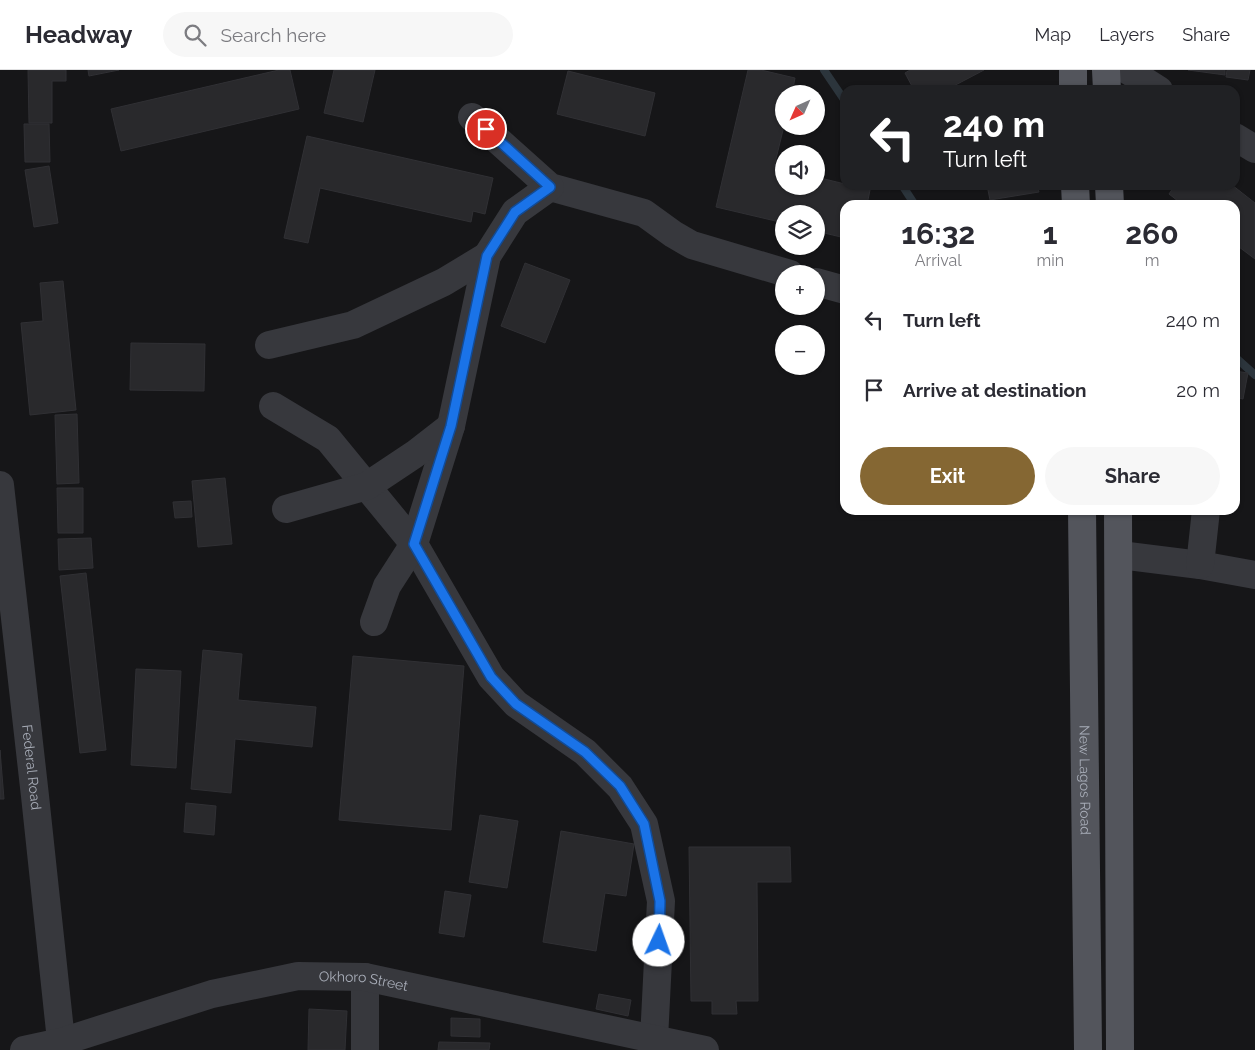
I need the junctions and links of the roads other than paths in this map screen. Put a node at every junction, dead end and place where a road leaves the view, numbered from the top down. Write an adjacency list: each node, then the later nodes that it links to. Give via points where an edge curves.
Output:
1 (1073, 70): 4 (main road)
2 (1106, 70): 5 (main road)
3 (1127, 70): 6 (street)
4 (1073, 85)
5 (1106, 85)
6 (1151, 85)
7 (472, 117): 10 (street)
8 (1240, 140): 9 (street)
9 (1255, 149)
10 (550, 187): 11 (street, via 515,212); 12 (street, via 644,213 692,245)
11 (487, 256): 15 (street, via 444,282 353,325); 17 (street)
12 (775, 270)
13 (825, 284): 14 (street)
14 (840, 289)
15 (269, 345)
16 (273, 406): 19 (street, via 328,439)
17 (451, 426): 19 (street); 24 (street)
18 (0, 485): 31 (street, Federal Road)
19 (367, 486): 20 (street); 24 (street)
20 (286, 509)
21 (1082, 515): 35 (main road, New Lagos Road)
22 (1118, 515): 25 (main road)
23 (1205, 515): 26 (street)
24 (414, 544): 28 (street, via 387,586); 30 (street, via 491,677 516,704 585,752 620,786 644,824 660,901)
25 (1120, 555): 26 (street); 36 (main road)
26 (1200, 565): 27 (street)
27 (1255, 575)
28 (374, 622)
29 (365, 977): 30 (street, Okhoro Street); 31 (street, Okhoro Street, via 298,976 212,994); 33 (street)
30 (654, 1039): 34 (street, Okhoro Street)
31 (61, 1046): 32 (street, Okhoro Street)
32 (24, 1050)
33 (365, 1050)
34 (705, 1050)
35 (1088, 1050)
36 (1120, 1050)

